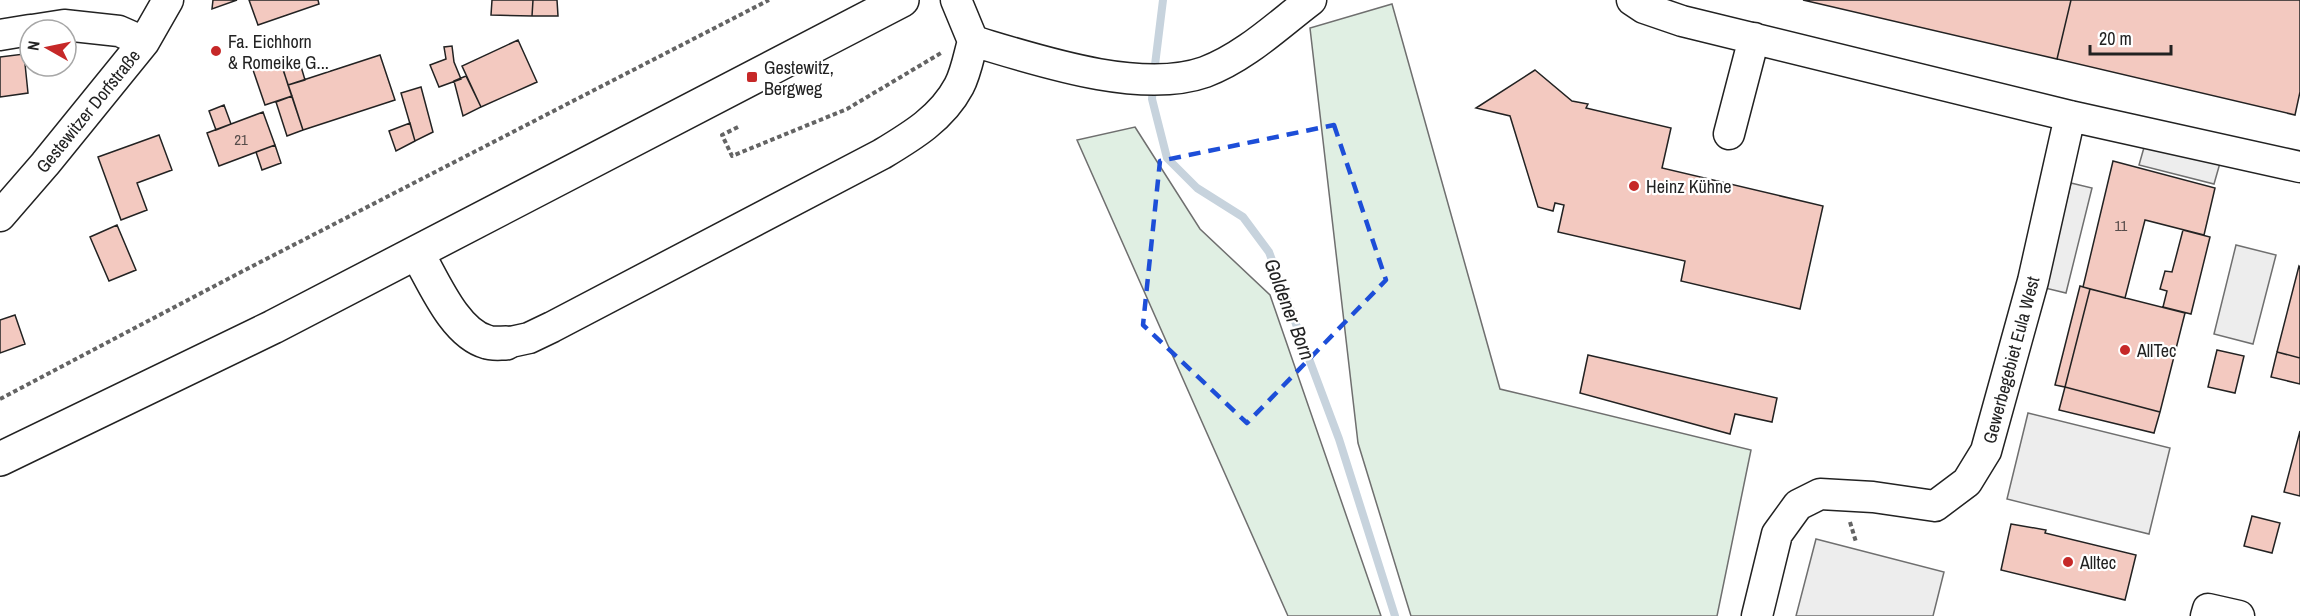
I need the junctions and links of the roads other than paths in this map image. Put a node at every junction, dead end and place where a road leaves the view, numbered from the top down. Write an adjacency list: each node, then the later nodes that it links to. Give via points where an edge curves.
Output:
1 (168, 0): 11 (street, Gestewitzer Dorfstraße)
2 (902, 0): 17 (main road)
3 (956, 0): 12 (street)
4 (1311, 0): 12 (street, via 1235,58 1204,72 1153,79 1068,69)
5 (1632, 0): 6 (street, via 1644,8)
6 (1689, 10): 10 (street)
7 (78, 26): 11 (street, via 119,30)
8 (18, 32): 9 (street)
9 (0, 35)
10 (1754, 38): 13 (street); 14 (street)
11 (144, 42): 16 (street, Gestewitzer Dorfstraße)
12 (961, 45): 18 (street, via 959,85 941,111 917,133 552,327)
13 (2070, 116): 15 (street); 20 (street, Gewerbegebiet Eula West, via 2033,280 1986,451 1967,482 1935,506 1820,494 1798,505 1777,534)
14 (1729, 134)
15 (2300, 167)
16 (0, 216)
17 (417, 253): 18 (main road, via 446,304 471,335 488,342); 19 (main road)
18 (506, 343)
19 (0, 459)
20 (1757, 616)
21 (2206, 616): 22 (street, via 2208,609)
22 (2239, 616)

